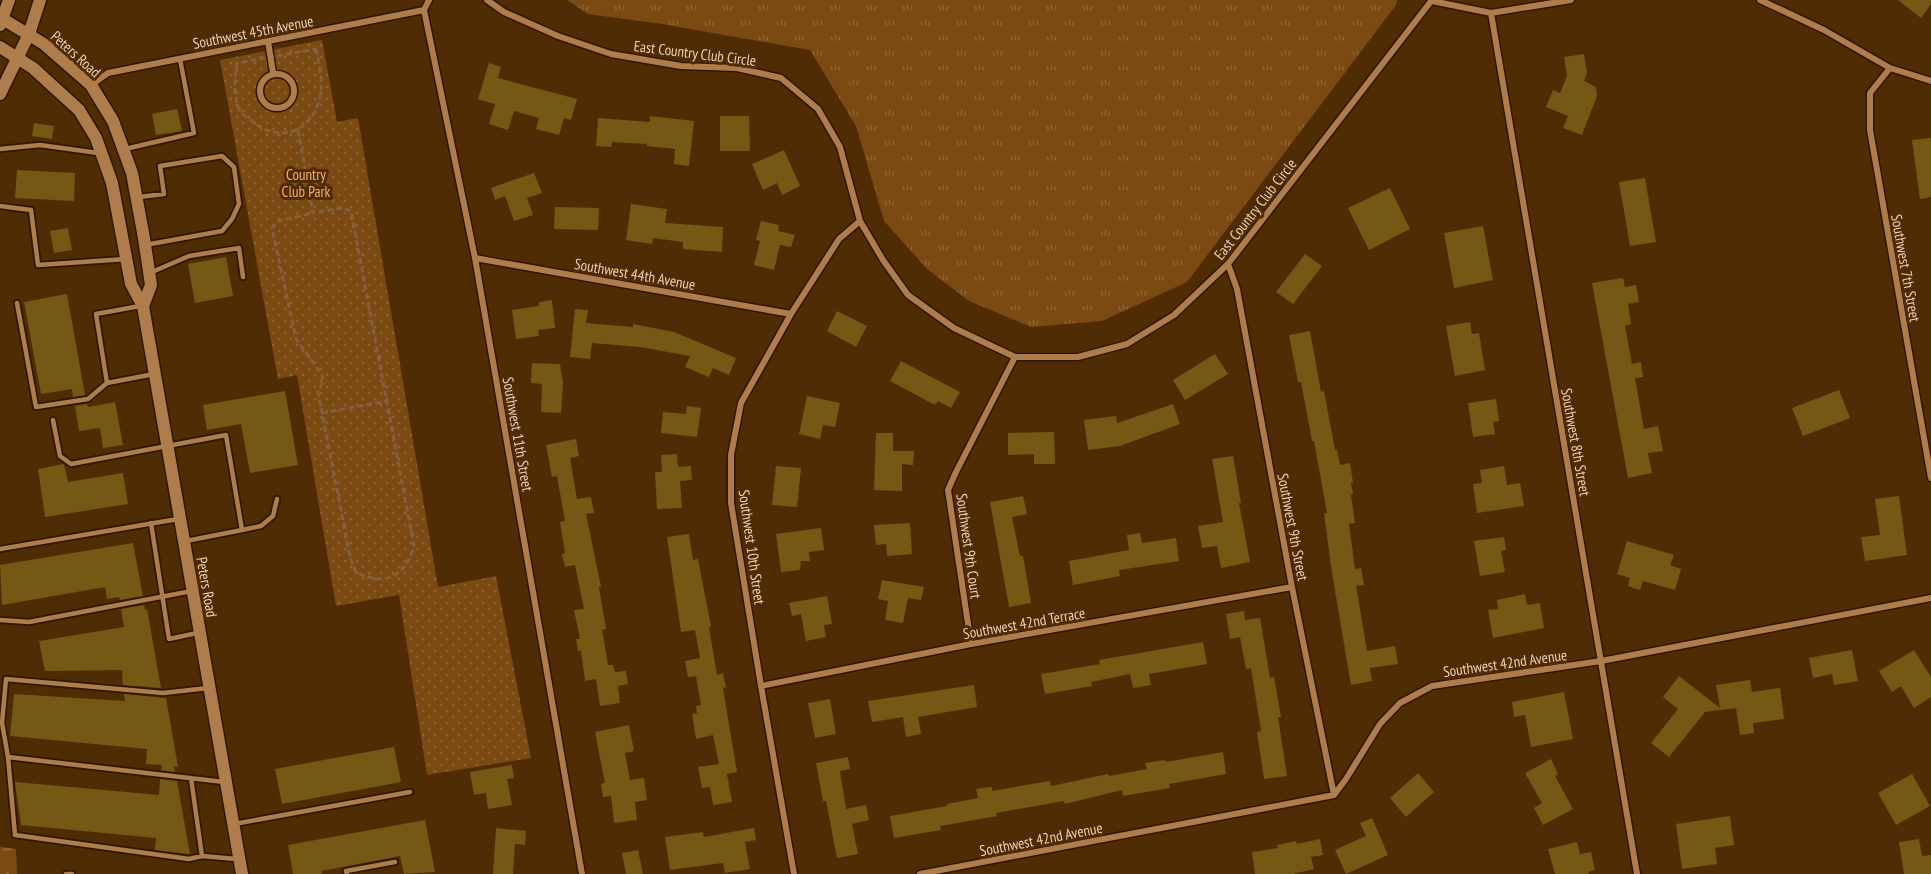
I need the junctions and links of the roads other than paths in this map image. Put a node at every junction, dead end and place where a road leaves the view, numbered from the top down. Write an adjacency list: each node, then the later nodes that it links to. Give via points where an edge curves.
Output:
1 (9, 0): 10 (street, Peters Road)
2 (40, 0): 11 (street, Peters Road)
3 (429, 0): 8 (street)
4 (487, 0): 26 (street, East Country Club Circle, via 504,12 558,36 611,54 681,66 737,68 781,78 818,109 840,147)
5 (1432, 0): 9 (street); 30 (street, East Country Club Circle)
6 (1571, 0): 9 (street)
7 (1760, 0): 16 (street, via 1824,30)
8 (424, 10): 12 (street, Southwest 45th Avenue); 28 (street, Southwest 11th Street)
9 (1491, 13): 55 (street, Southwest 8th Street)
10 (1, 23): 11 (street, Peters Road)
11 (29, 34): 14 (street); 19 (street, Peters Road)
12 (268, 41): 15 (street, Southwest 45th Avenue); 17 (street)
13 (0, 47): 14 (street, Peters Road)
14 (18, 58): 20 (street); 23 (street, Peters Road, via 79,110)
15 (180, 59): 19 (street, Southwest 45th Avenue, via 108,73); 22 (lane, via 194,133)
16 (1890, 68): 18 (street); 41 (street, Southwest 7th Street, via 1870,93 1870,130)
17 (273, 74): 17 (street, via 262,81 260,94 267,105 280,108 292,100 294,87 286,76)
18 (1931, 81)
19 (91, 85): 22 (street, Peters Road, via 113,121)
20 (0, 94)
21 (0, 149): 23 (lane, via 40,145)
22 (123, 149): 24 (street, Peters Road)
23 (101, 153): 29 (street, Peters Road, via 112,183)
24 (136, 198): 27 (street, Peters Road); 27 (lane, via 164,194 160,166 222,156 234,167 239,204 222,231)
25 (0, 206): 29 (lane, via 31,210 38,265)
26 (860, 221): 35 (street, Southwest 10th Street, via 839,239); 36 (street, East Country Club Circle, via 908,295 954,328)
27 (145, 245): 31 (street, Peters Road)
28 (475, 258): 35 (street, Southwest 44th Avenue); 71 (street, Southwest 11th Street)
29 (126, 259): 34 (street, Peters Road, via 131,284)
30 (1228, 264): 36 (street, East Country Club Circle, via 1174,315 1127,344 1078,357); 48 (street, Southwest 9th Street, via 1237,289)
31 (149, 273): 32 (lane, via 189,256 239,248); 34 (street, Peters Road, via 151,285)
32 (243, 276)
33 (17, 303): 38 (lane, via 36,407 88,399)
34 (143, 306): 37 (street, Peters Road); 38 (lane, via 96,314)
35 (791, 314): 56 (street, Southwest 10th Street, via 741,404 731,456 731,503)
36 (1015, 357): 54 (street, Southwest 9th Court, via 948,490)
37 (155, 374): 38 (lane); 40 (street, Peters Road)
38 (107, 383)
39 (53, 420): 40 (lane, via 60,456 71,464)
40 (168, 446): 43 (street, Peters Road); 45 (lane, via 226,435)
41 (1931, 478)
42 (277, 500): 45 (lane, via 273,516 261,526)
43 (180, 518): 44 (lane); 46 (street, Peters Road)
44 (151, 523): 47 (lane); 50 (lane)
45 (242, 530): 46 (lane)
46 (184, 542): 49 (street, Peters Road)
47 (0, 549)
48 (1292, 587): 54 (street, Southwest 42nd Terrace); 62 (street, Southwest 9th Street)
49 (193, 591): 50 (lane); 53 (street, Peters Road)
50 (162, 597): 52 (lane, via 29,622); 53 (lane, via 169,639)
51 (1931, 598): 55 (street, Southwest 42nd Avenue)
52 (0, 620)
53 (200, 632): 57 (street, Peters Road)
54 (971, 644): 56 (street, Southwest 42nd Terrace)
55 (1601, 661): 62 (street, Southwest 42nd Avenue, via 1432,686 1400,703 1380,724); 74 (street, Southwest 8th Street)
56 (760, 686): 72 (street, Southwest 10th Street)
57 (210, 688): 58 (lane, via 163,693 6,679 2,723); 60 (street, Peters Road)
58 (8, 757): 59 (lane); 64 (lane, via 15,835 189,859)
59 (191, 778): 60 (lane); 64 (lane)
60 (226, 782): 63 (street, Peters Road)
61 (410, 792): 63 (lane)
62 (1334, 795): 73 (street, Southwest 42nd Avenue)
63 (234, 824): 65 (street, Peters Road)
64 (202, 856): 65 (lane)
65 (240, 860): 69 (street, Peters Road)
66 (395, 862): 70 (lane, via 346,871)
67 (66, 874): 68 (lane)
68 (72, 874)
69 (242, 874)
70 (347, 874)
71 (582, 874)
72 (794, 874)
73 (920, 874)
74 (1637, 874)

